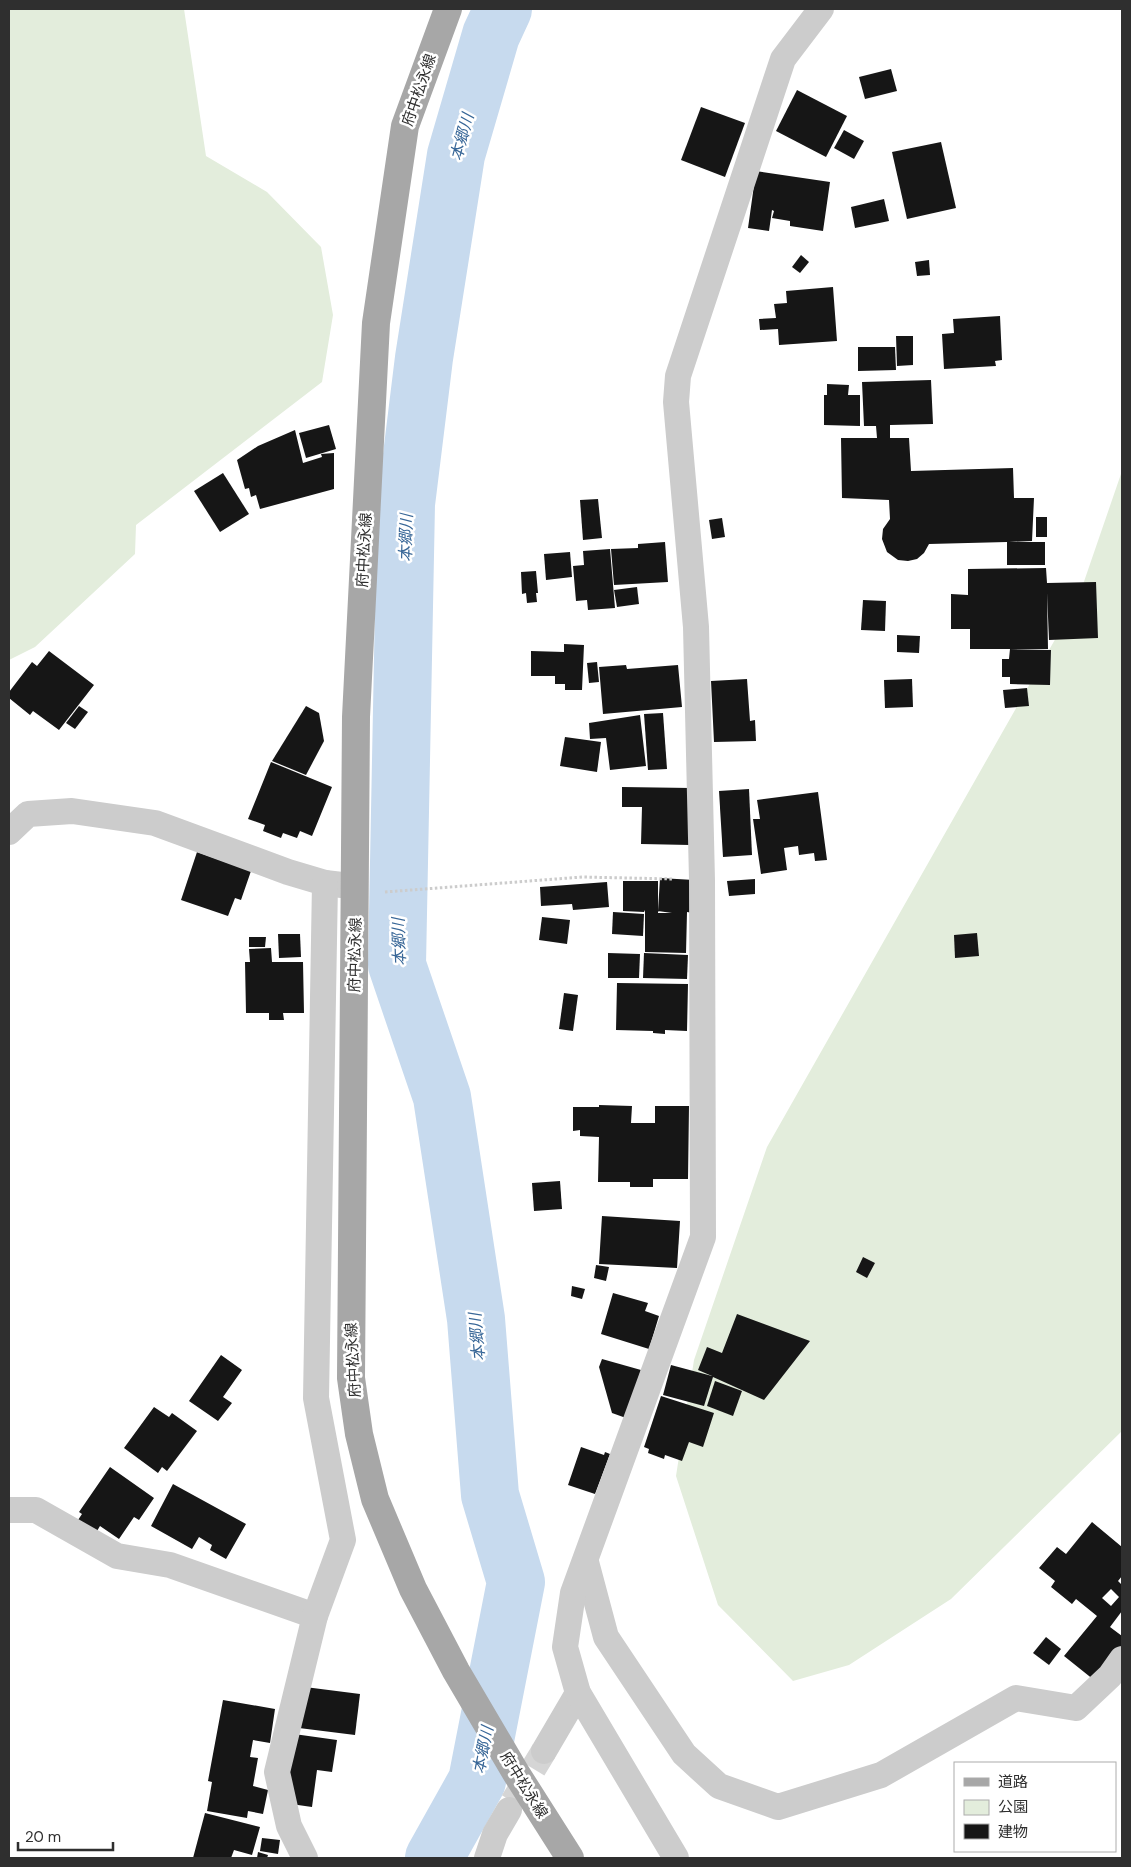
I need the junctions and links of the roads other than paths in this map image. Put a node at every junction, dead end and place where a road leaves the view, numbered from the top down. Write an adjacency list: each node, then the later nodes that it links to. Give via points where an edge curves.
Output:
1 (448, 9): 5 (main road, 府中松永線, via 405,126 376,323 356,717)
2 (821, 9): 7 (street, via 783,59 678,376 676,402 696,627 702,880 703,1237)
3 (9, 832): 4 (street, via 28,814 72,811 155,823)
4 (325, 883): 5 (street); 8 (street, via 316,1398 343,1540)
5 (355, 886): 15 (main road, 府中松永線, via 351,1378 360,1434 375,1499 413,1589 456,1671)
6 (9, 1510): 8 (street, via 36,1510 117,1556 170,1565)
7 (586, 1562): 9 (street, via 606,1638 684,1754 720,1786 778,1807 881,1775 1016,1698 1076,1708 1110,1676); 10 (street, via 573,1593 565,1647)
8 (315, 1616): 13 (street, via 277,1772 289,1826)
9 (1122, 1659)
10 (578, 1693): 11 (street); 16 (street)
11 (544, 1752)
12 (509, 1810): 14 (street, via 495,1834)
13 (305, 1858)
14 (487, 1858)
15 (570, 1858)
16 (676, 1858)

